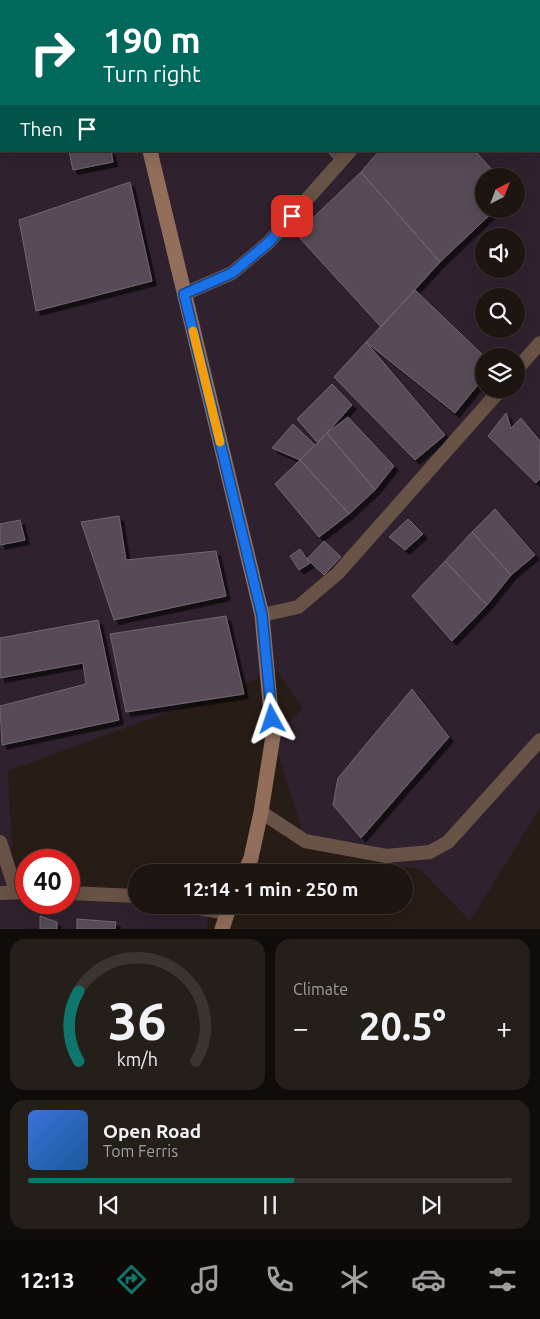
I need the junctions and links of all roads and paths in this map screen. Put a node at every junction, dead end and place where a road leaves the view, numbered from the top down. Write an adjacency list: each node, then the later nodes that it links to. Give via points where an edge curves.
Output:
1 (349, 152): 3 (street, via 268,243 232,273)
2 (154, 154): 3 (street)
3 (184, 294): 7 (street)
4 (540, 343): 5 (street)
5 (525, 360)
6 (493, 398): 7 (street, via 338,572 298,607)
7 (262, 615): 9 (street, via 273,736)
8 (540, 740): 9 (street, via 448,842 430,852 386,856 305,842)
9 (261, 812): 11 (street)
10 (0, 842): 12 (street)
11 (248, 864)
12 (15, 877)
13 (15, 892): 14 (street)
14 (0, 893)
15 (80, 893): 16 (street)
16 (128, 896)
17 (226, 914): 18 (street)
18 (222, 929)

